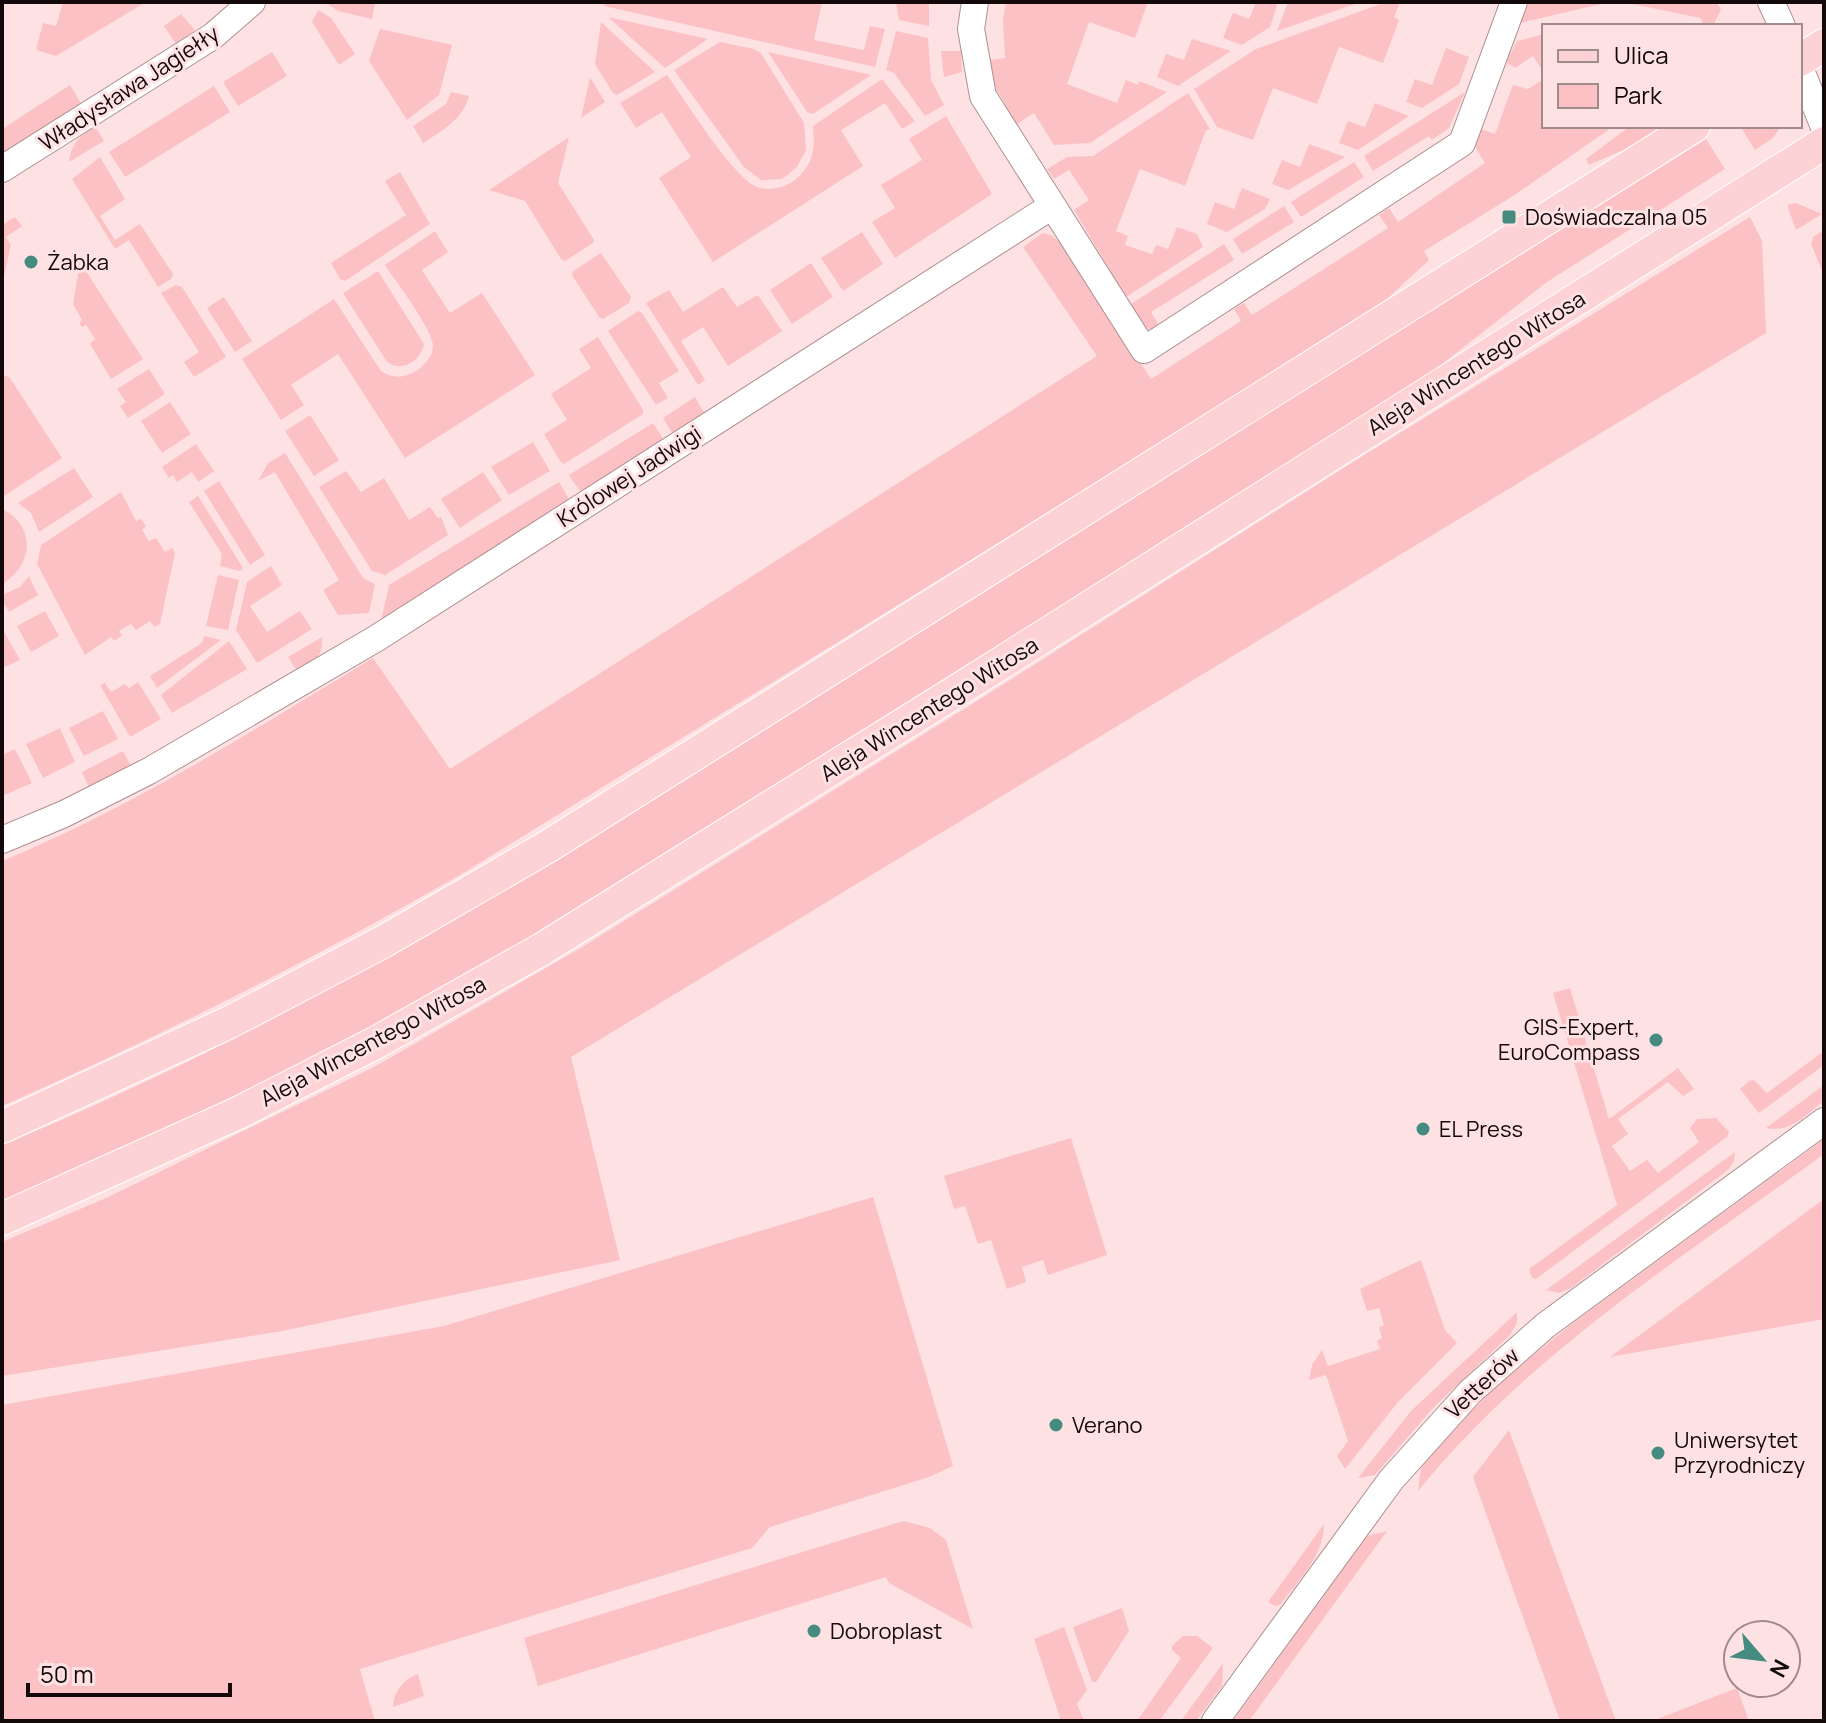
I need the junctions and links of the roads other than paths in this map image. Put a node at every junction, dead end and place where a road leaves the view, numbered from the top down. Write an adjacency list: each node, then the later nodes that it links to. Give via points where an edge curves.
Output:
1 (252, 2): 12 (street, Władysława Jagiełły, via 213,36)
2 (975, 2): 13 (street, via 971,29 983,96)
3 (1514, 2): 13 (street, via 1462,143 1144,350)
4 (1771, 2): 5 (street)
5 (1781, 24)
6 (1824, 45): 7 (main road)
7 (1802, 59)
8 (1802, 73): 9 (street)
9 (1824, 127)
10 (1691, 128): 16 (main road, via 547,847 230,1022)
11 (1824, 143): 17 (main road, Aleja Wincentego Witosa, via 528,957 238,1113)
12 (2, 169)
13 (1052, 206): 14 (street, Królowej Jadwigi, via 373,641 149,771)
14 (2, 840)
15 (1824, 1121): 18 (street, Vetterów, via 1546,1325 1470,1392 1380,1495)
16 (2, 1127)
17 (2, 1219)
18 (1215, 1721)

